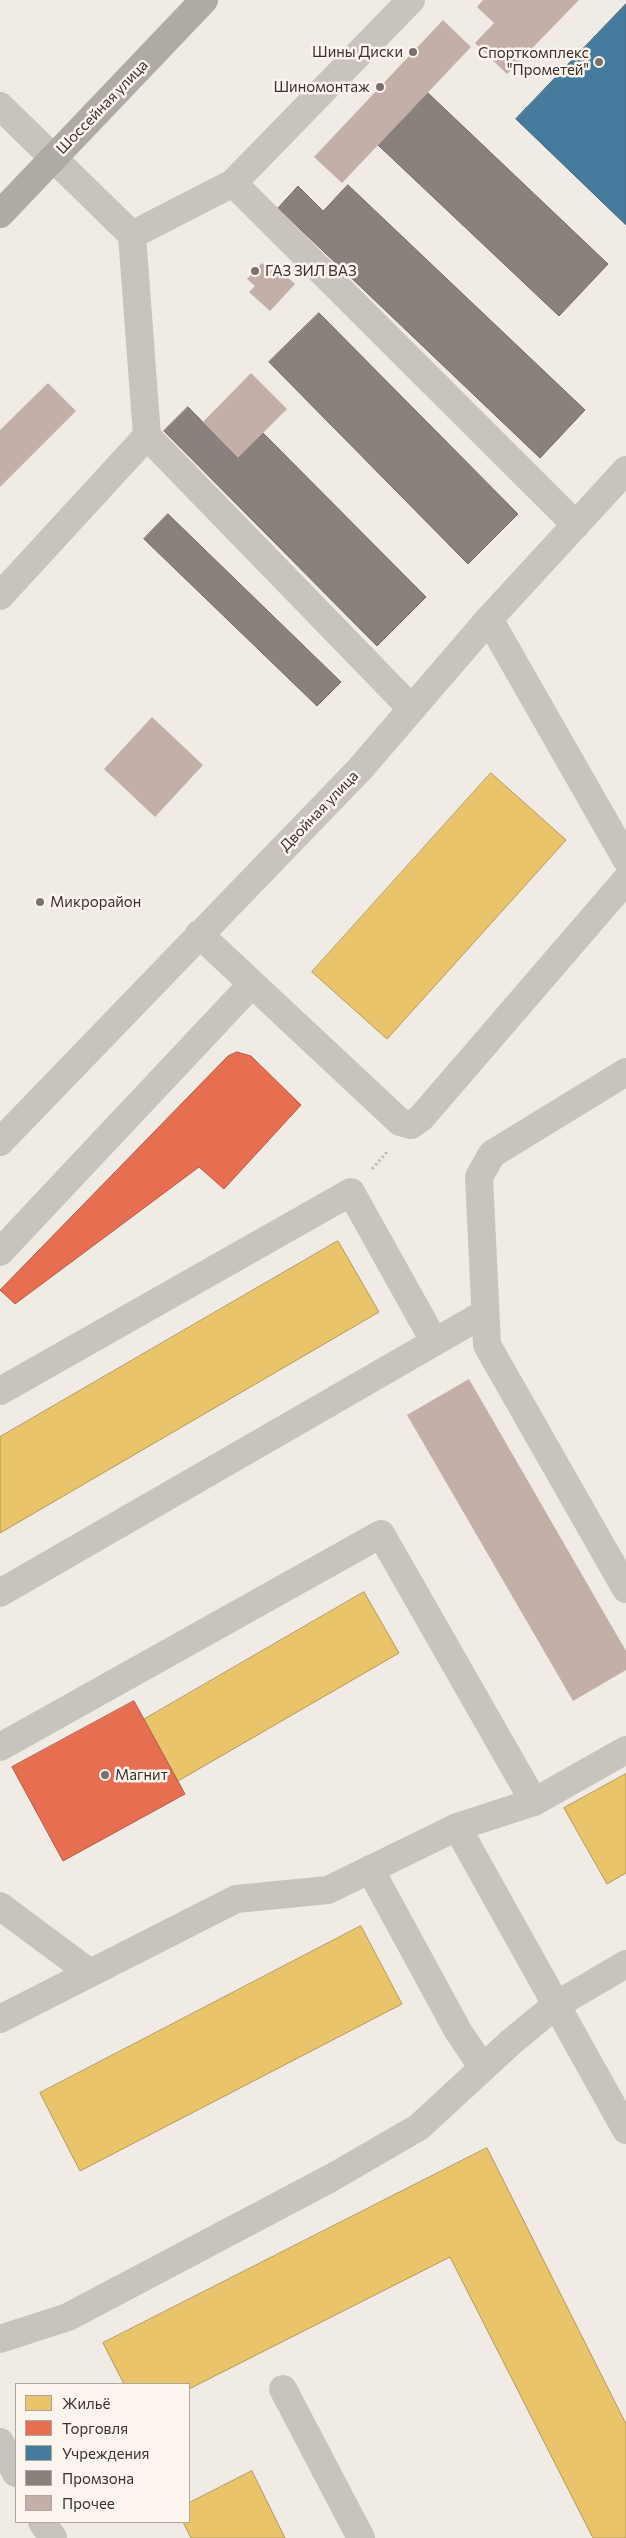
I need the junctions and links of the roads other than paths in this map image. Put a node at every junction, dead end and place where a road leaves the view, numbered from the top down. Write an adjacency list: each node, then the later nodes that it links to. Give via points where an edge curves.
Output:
1 (204, 0): 4 (highway, Шоссейная улица)
2 (411, 0): 5 (street)
3 (0, 106): 4 (street)
4 (52, 159): 6 (highway, Шоссейная улица); 7 (street)
5 (232, 183): 7 (street); 10 (street)
6 (0, 214)
7 (132, 235): 8 (street)
8 (147, 436): 11 (street); 13 (street)
9 (626, 470): 10 (street, Двойная улица)
10 (576, 525): 12 (street, Двойная улица)
11 (0, 596)
12 (489, 619): 13 (street, Двойная улица); 14 (street)
13 (411, 708): 16 (street, Двойная улица, via 360,769)
14 (626, 858)
15 (626, 880): 17 (street, via 421,1118 411,1125 400,1122)
16 (200, 934): 17 (street); 19 (street, Двойная улица)
17 (252, 984): 20 (street)
18 (626, 1072): 21 (street, via 492,1154 479,1178)
19 (0, 1142)
20 (0, 1252)
21 (486, 1313): 22 (street); 24 (street, via 488,1345)
22 (434, 1342): 23 (street, via 351,1192); 25 (street)
23 (0, 1391)
24 (626, 1589)
25 (0, 1593)
26 (0, 1747): 28 (street, via 381,1534)
27 (626, 1750): 28 (street)
28 (534, 1802): 29 (street)
29 (456, 1827): 30 (street); 34 (street)
30 (370, 1869): 33 (street, via 328,1890 236,1899); 36 (street, via 458,2031)
31 (0, 1906): 33 (street)
32 (626, 1964): 34 (street)
33 (90, 1973): 35 (street)
34 (556, 2005): 36 (street); 37 (street)
35 (0, 2019)
36 (483, 2068): 38 (street, via 419,2127 331,2178 68,2317)
37 (626, 2130)
38 (0, 2339)
39 (283, 2388): 44 (street)
40 (0, 2442): 41 (street)
41 (15, 2471)
42 (43, 2523): 43 (street)
43 (53, 2538)
44 (361, 2538)

